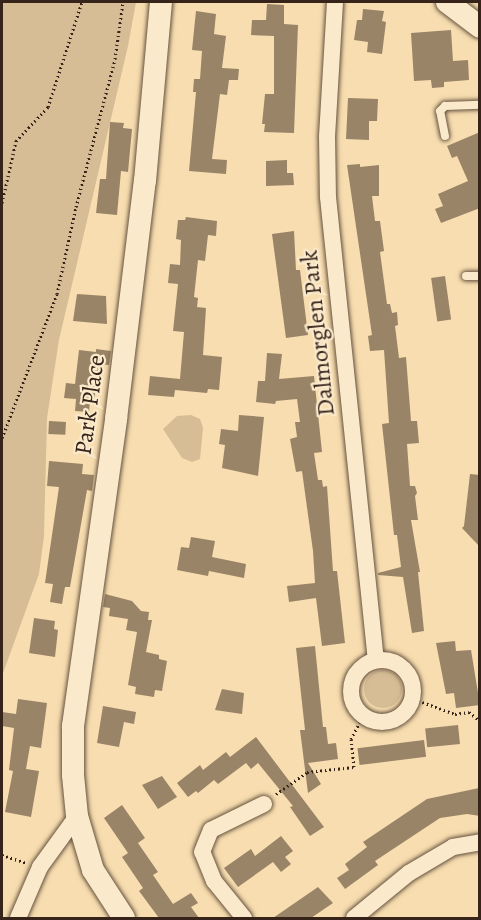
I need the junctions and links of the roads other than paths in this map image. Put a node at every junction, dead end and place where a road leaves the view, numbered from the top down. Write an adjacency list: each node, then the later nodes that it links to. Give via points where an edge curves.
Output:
1 (161, 2): 11 (street, Park Place, via 145,181 73,726)
2 (335, 2): 9 (street, Dalmorglen Park, via 327,136 328,197)
3 (447, 2): 4 (street)
4 (480, 27)
5 (480, 105): 6 (lane, via 445,106 440,111)
6 (445, 136)
7 (466, 276): 8 (lane)
8 (480, 276)
9 (376, 660): 9 (street, via 362,666 353,678 352,700 363,716 392,721 414,699 412,682 407,671 392,660)
10 (264, 804): 15 (street, via 212,830 202,852 214,881)
11 (76, 816): 13 (street, via 40,867); 14 (street, Park Place, via 93,870)
12 (480, 842): 16 (street, via 453,847 409,873)
13 (18, 918)
14 (124, 918)
15 (244, 918)
16 (354, 918)

